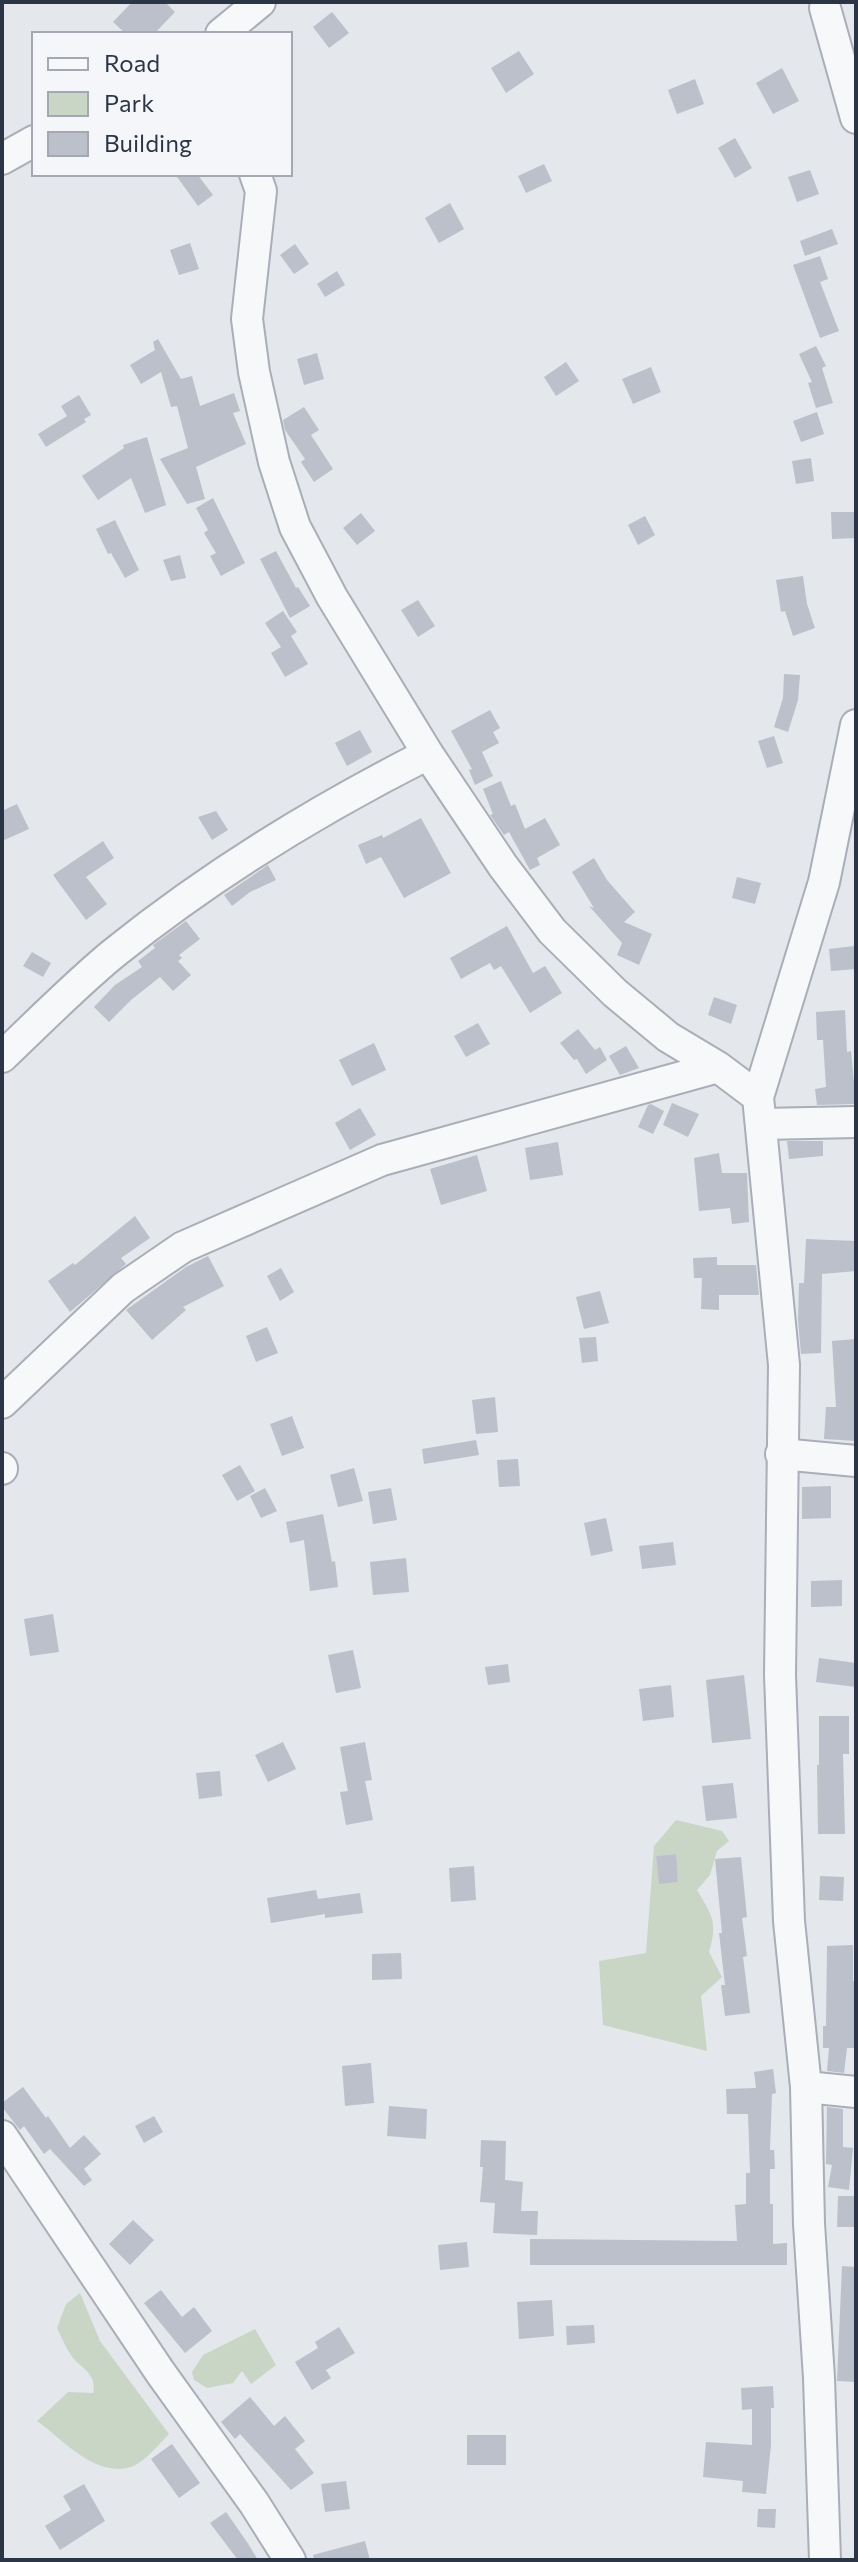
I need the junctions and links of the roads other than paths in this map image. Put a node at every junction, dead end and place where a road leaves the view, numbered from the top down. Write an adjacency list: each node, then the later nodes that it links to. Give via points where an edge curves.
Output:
1 (260, 2): 3 (street)
2 (825, 8): 4 (street)
3 (223, 32)
4 (856, 118)
5 (32, 142): 6 (street)
6 (2, 159)
7 (256, 176): 9 (street, via 261,191 247,319 274,462 302,541)
8 (856, 725): 12 (street, via 824,882)
9 (428, 754): 10 (street, via 248,855 113,954); 11 (street, via 552,931 657,1028)
10 (2, 1057)
11 (718, 1067): 12 (street); 14 (street, via 382,1160 183,1247 123,1288)
12 (760, 1111): 13 (street); 15 (street, via 784,1365)
13 (856, 1122)
14 (2, 1403)
15 (781, 1454): 16 (street); 17 (street, via 780,1675 789,1921)
16 (856, 1461)
17 (806, 2087): 18 (street); 21 (street)
18 (856, 2092)
19 (2, 2136): 20 (street)
20 (290, 2560)
21 (825, 2560)

